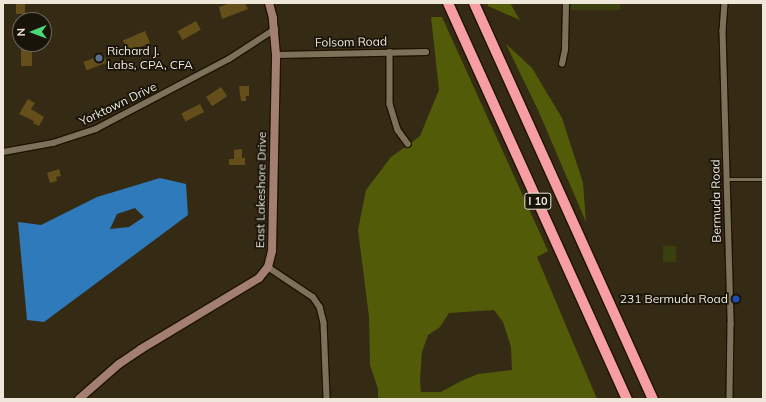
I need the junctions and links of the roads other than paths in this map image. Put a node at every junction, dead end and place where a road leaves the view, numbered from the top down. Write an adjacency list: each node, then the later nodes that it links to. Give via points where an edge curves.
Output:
1 (269, 3): 6 (street, East Lakeshore Drive)
2 (448, 3): 18 (highway, I 10)
3 (474, 3): 19 (highway, I 10)
4 (566, 3): 10 (street, via 565,50)
5 (725, 3): 13 (street, Bermuda Road)
6 (275, 29): 9 (street, East Lakeshore Drive); 12 (street, Yorktown Drive, via 229,59 96,128 53,143)
7 (390, 52): 8 (street, Folsom Road); 9 (street, Folsom Road); 11 (street, via 390,104 396,124)
8 (426, 52)
9 (276, 55): 15 (street, East Lakeshore Drive, via 272,251)
10 (562, 64)
11 (408, 144)
12 (3, 152)
13 (727, 179): 14 (lane); 20 (street, Bermuda Road)
14 (763, 179)
15 (268, 267): 16 (street, via 259,278 130,356); 17 (street, via 308,294 320,307 324,323)
16 (80, 399)
17 (327, 399)
18 (627, 399)
19 (653, 399)
20 (730, 399)

